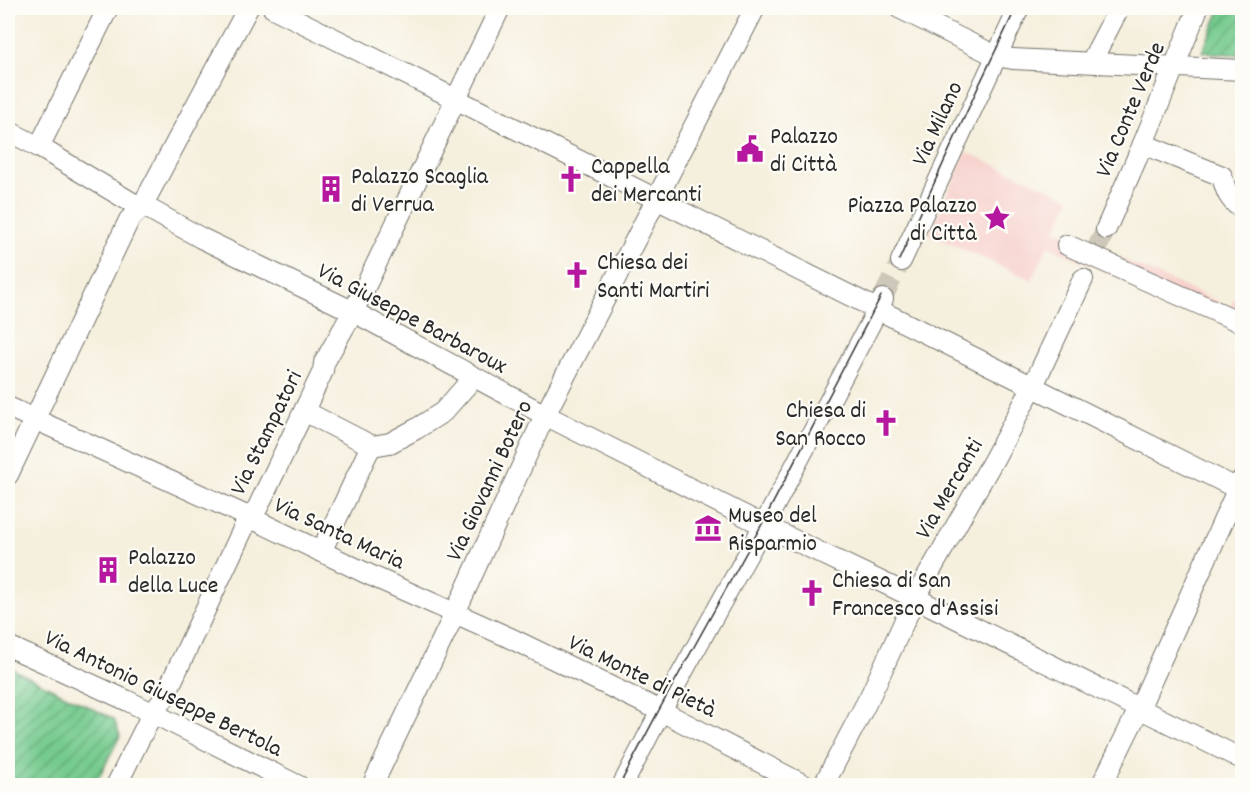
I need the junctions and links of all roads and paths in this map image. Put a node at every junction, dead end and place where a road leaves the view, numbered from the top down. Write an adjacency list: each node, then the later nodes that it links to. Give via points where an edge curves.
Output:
1 (108, 8): 17 (street)
2 (248, 8): 19 (street)
3 (273, 8): 14 (street)
4 (500, 8): 14 (street, Via Stampatori)
5 (755, 8): 18 (street, Via Giovanni Botero)
6 (899, 8): 10 (street)
7 (1019, 8): 10 (street, Via Milano)
8 (1119, 8): 11 (street)
9 (1198, 8): 12 (street, Via Conte Verde)
10 (996, 56): 11 (street); 23 (street, Via Milano)
11 (1091, 62): 12 (street)
12 (1174, 67): 13 (street); 16 (street, Via Conte Verde)
13 (1242, 70)
14 (455, 99): 18 (street); 26 (street, Via Stampatori)
15 (8, 131): 17 (street, Via Giuseppe Barbaroux)
16 (1143, 144): 20 (street, via 1222,176 1227,193); 21 (street, Via Conte Verde)
17 (39, 147): 19 (street, Via Giuseppe Barbaroux)
18 (657, 200): 25 (street); 32 (street, Via Giovanni Botero)
19 (141, 206): 26 (street, Via Giuseppe Barbaroux); 33 (street, via 129,220)
20 (1242, 209)
21 (1106, 229)
22 (1067, 245): 24 (street)
23 (901, 261)
24 (1090, 262): 27 (street); 29 (street, Via Mercanti)
25 (881, 303): 29 (street); 38 (street)
26 (352, 311): 28 (street, Via Giuseppe Barbaroux); 31 (street, Via Stampatori)
27 (1242, 323)
28 (474, 377): 32 (street, Via Giuseppe Barbaroux); 34 (street, via 443,412 390,443)
29 (1033, 386): 36 (street); 40 (street, Via Mercanti)
30 (8, 406): 33 (street, Via Santa Maria)
31 (304, 411): 34 (street); 37 (street, Via Stampatori)
32 (545, 415): 38 (street, Via Giuseppe Barbaroux); 41 (street, Via Giovanni Botero)
33 (35, 419): 35 (street); 37 (street, Via Santa Maria)
34 (372, 446): 39 (street)
35 (8, 476)
36 (1241, 486): 43 (street)
37 (251, 518): 39 (street, Via Santa Maria); 45 (street, Via Stampatori, via 163,700)
38 (764, 525): 40 (street, Via Giuseppe Barbaroux); 44 (street)
39 (321, 552): 41 (street, Via Santa Maria)
40 (915, 598): 43 (street, Via Giuseppe Barbaroux); 52 (street, Via Mercanti)
41 (455, 614): 44 (street, Via Monte di Pietà); 49 (street, Via Giovanni Botero)
42 (8, 646): 45 (street, Via Antonio Giuseppe Bertola)
43 (1139, 709): 46 (street, Via Giuseppe Barbaroux); 53 (street)
44 (661, 711): 50 (street); 51 (street, Via Monte di Pietà)
45 (152, 714): 47 (street, Via Stampatori); 48 (street, Via Antonio Giuseppe Bertola)
46 (1242, 759)
47 (116, 786)
48 (299, 786)
49 (372, 786)
50 (622, 786)
51 (806, 786)
52 (823, 786)
53 (1101, 786)

